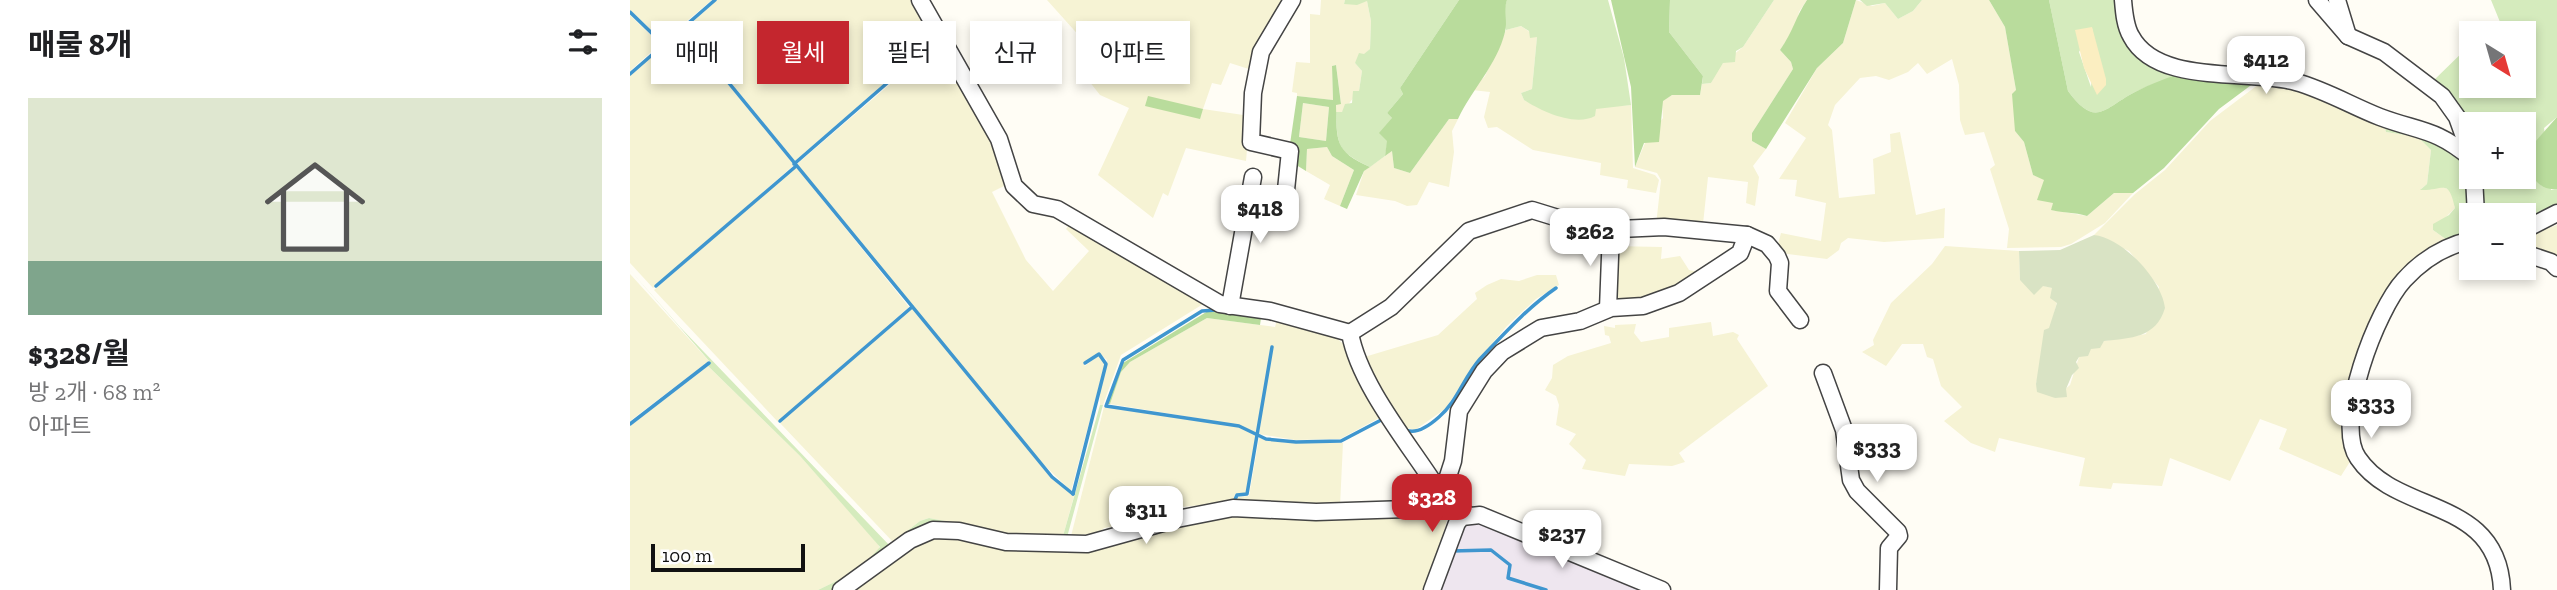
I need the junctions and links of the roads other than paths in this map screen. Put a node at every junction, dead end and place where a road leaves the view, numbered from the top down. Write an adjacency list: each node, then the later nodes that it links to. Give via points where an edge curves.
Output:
1 (920, 0): 18 (street, via 999,139 1019,194 1032,204 1057,209 1205,297)
2 (1292, 0): 11 (street, via 1261,52 1251,142 1290,151 1286,190 1278,216)
3 (2123, 0): 8 (street, via 2131,37 2177,70 2294,82 2383,118 2413,125)
4 (2317, 0): 6 (street)
5 (2337, 0): 6 (street)
6 (2348, 36): 7 (street, via 2384,52 2442,96)
7 (2459, 123)
8 (2459, 148)
9 (1252, 177): 11 (street)
10 (2557, 213): 12 (street)
11 (1247, 214): 18 (street)
12 (2536, 224)
13 (1611, 232): 14 (street, via 1664,227); 19 (street); 21 (street, via 1532,210 1468,231 1391,307)
14 (1747, 235): 19 (street, via 1740,253 1679,293 1643,306); 20 (street, via 1767,244 1777,256 1778,291)
15 (2459, 243): 29 (street, via 2425,260 2396,290 2364,353 2352,409 2352,439 2358,459 2374,473 2461,520 2491,546 2499,562)
16 (2536, 257): 17 (street)
17 (2557, 268)
18 (1230, 306): 21 (street, via 1282,314)
19 (1608, 309): 23 (street, via 1580,321 1532,331 1493,360 1459,411)
20 (1800, 320)
21 (1350, 334): 23 (street, via 1356,356 1390,417)
22 (1823, 373): 28 (street, via 1843,430 1851,480 1898,532 1889,548)
23 (1444, 499): 24 (street); 25 (street, via 1379,510 1223,509 1087,544 1006,542 933,530 910,540)
24 (1468, 515): 26 (street, via 1457,523); 27 (street, via 1480,515)
25 (841, 590)
26 (1432, 590)
27 (1662, 590)
28 (1888, 590)
29 (2502, 590)

